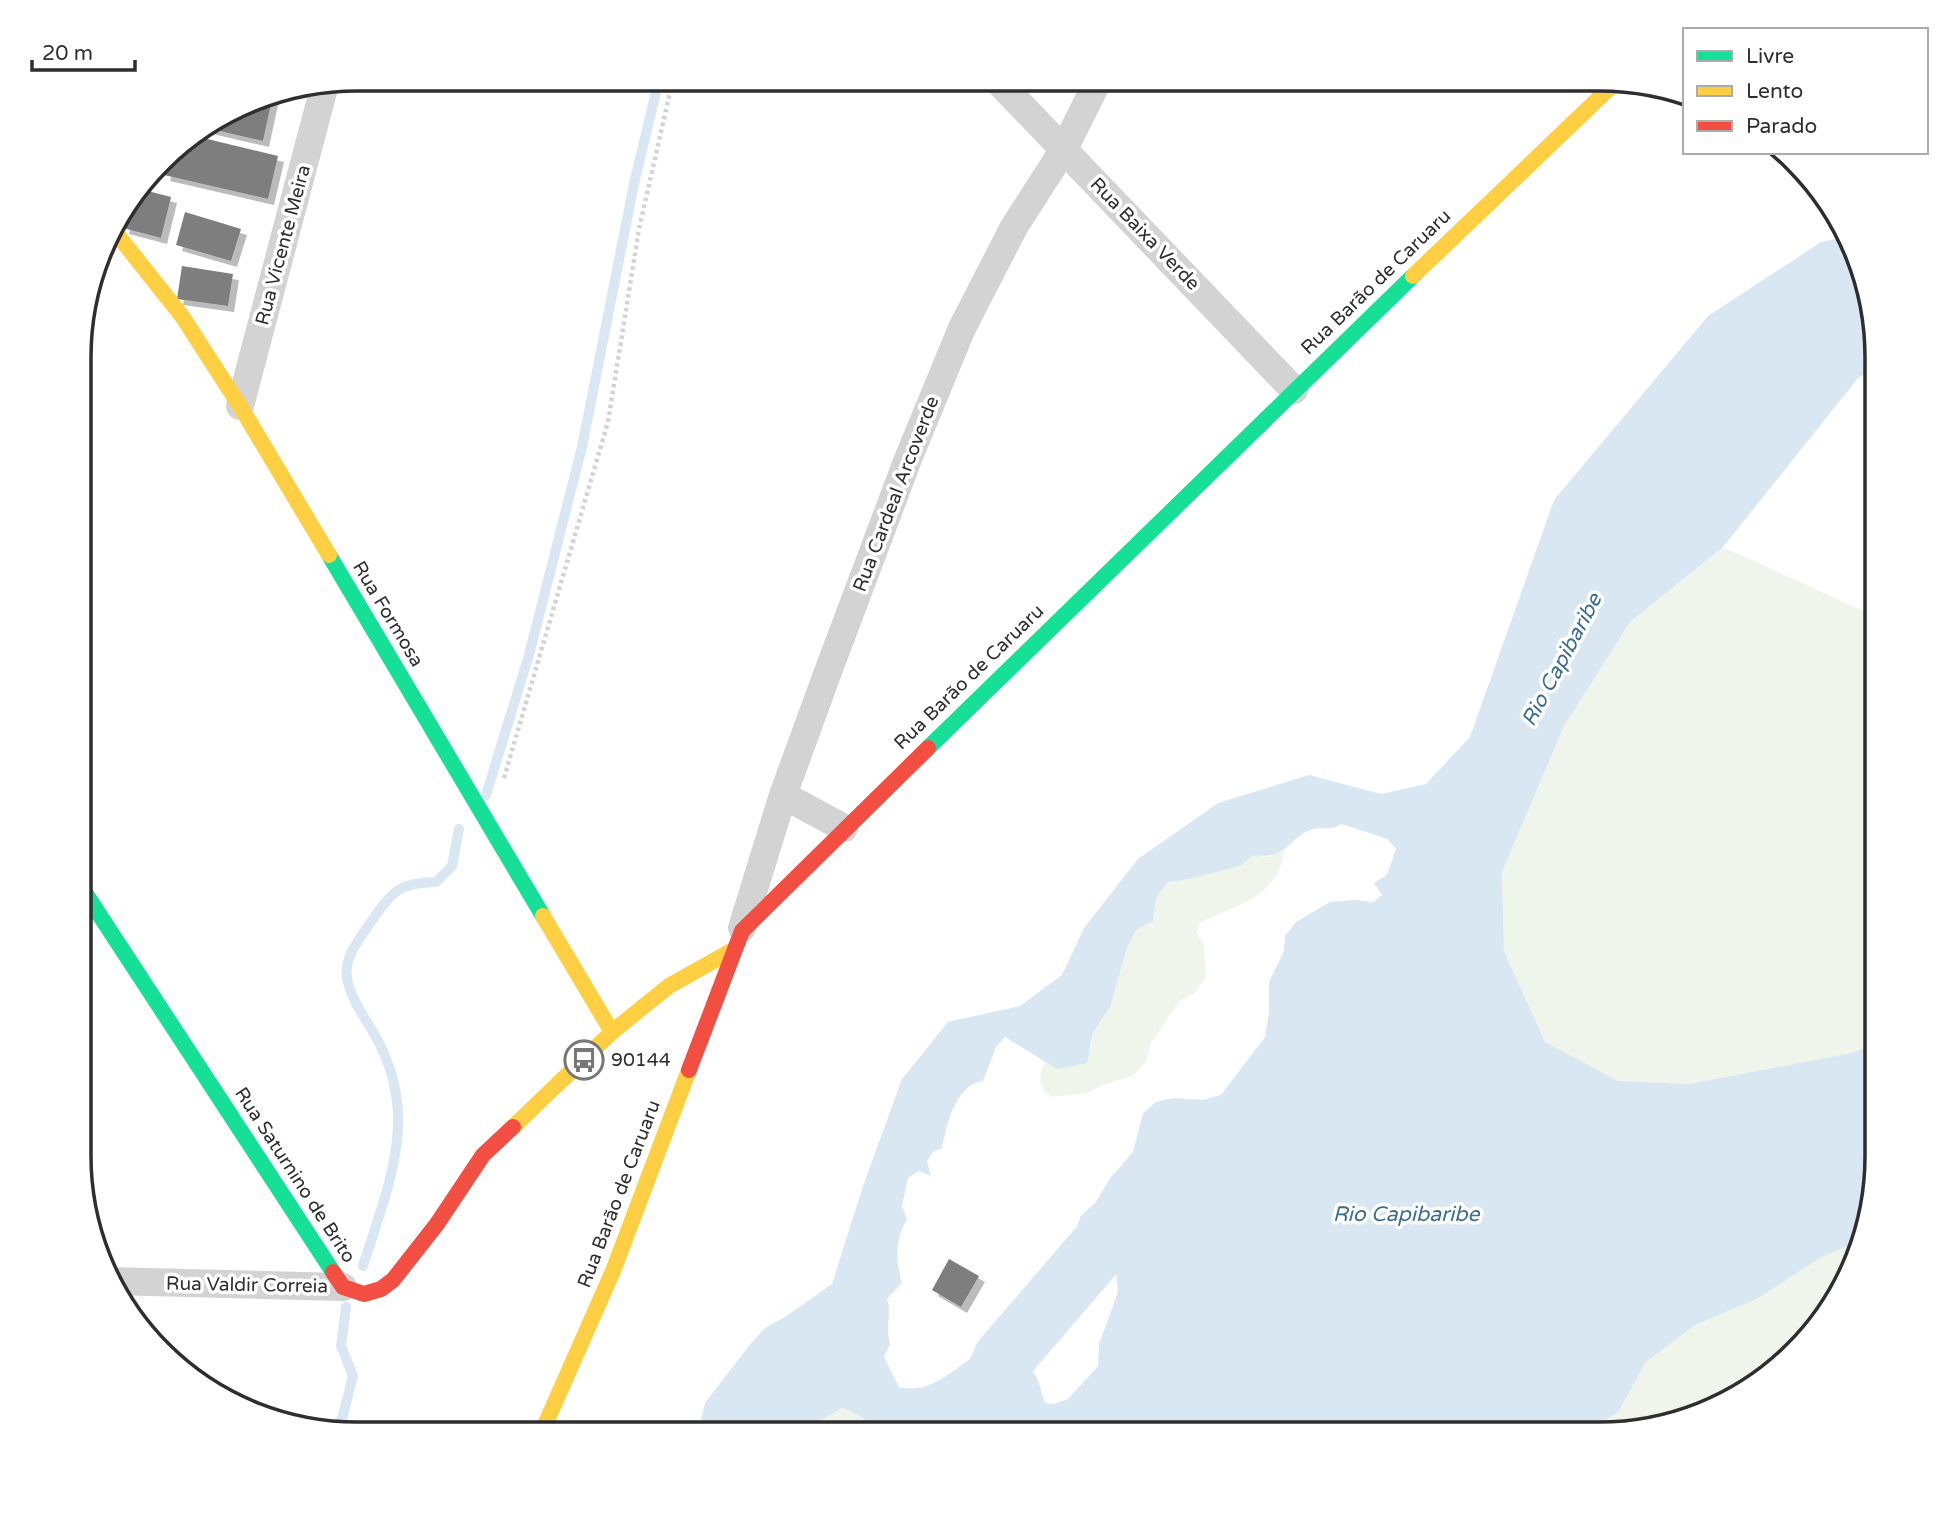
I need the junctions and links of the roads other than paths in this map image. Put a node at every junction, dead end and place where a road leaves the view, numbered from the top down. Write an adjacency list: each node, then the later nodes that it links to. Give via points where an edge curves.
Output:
1 (1008, 91): 5 (street, Rua Baixa Verde)
2 (1092, 91): 5 (street, Rua Cardeal Arcoverde)
3 (1606, 91): 7 (street, Rua Barão de Caruaru)
4 (323, 93): 8 (street, Rua Vicente Meira)
5 (1064, 149): 7 (street, Rua Baixa Verde); 9 (street, Rua Cardeal Arcoverde, via 1014,226 962,328 908,459)
6 (120, 236): 8 (street, Rua Formosa, via 182,316)
7 (1294, 390): 10 (street, Rua Barão de Caruaru)
8 (240, 406): 13 (street, Rua Formosa)
9 (783, 795): 10 (street); 12 (street, Rua Cardeal Arcoverde)
10 (844, 828): 12 (street, Rua Barão de Caruaru)
11 (91, 902): 15 (street, Rua Saturnino de Brito)
12 (737, 940): 13 (street, Rua Saturnino de Brito); 16 (street, Rua Barão de Caruaru, via 613,1271)
13 (611, 1032): 15 (street, Rua Saturnino de Brito, via 483,1155 393,1280 364,1294)
14 (122, 1281): 15 (street, Rua Valdir Correia)
15 (343, 1287)
16 (547, 1422)

